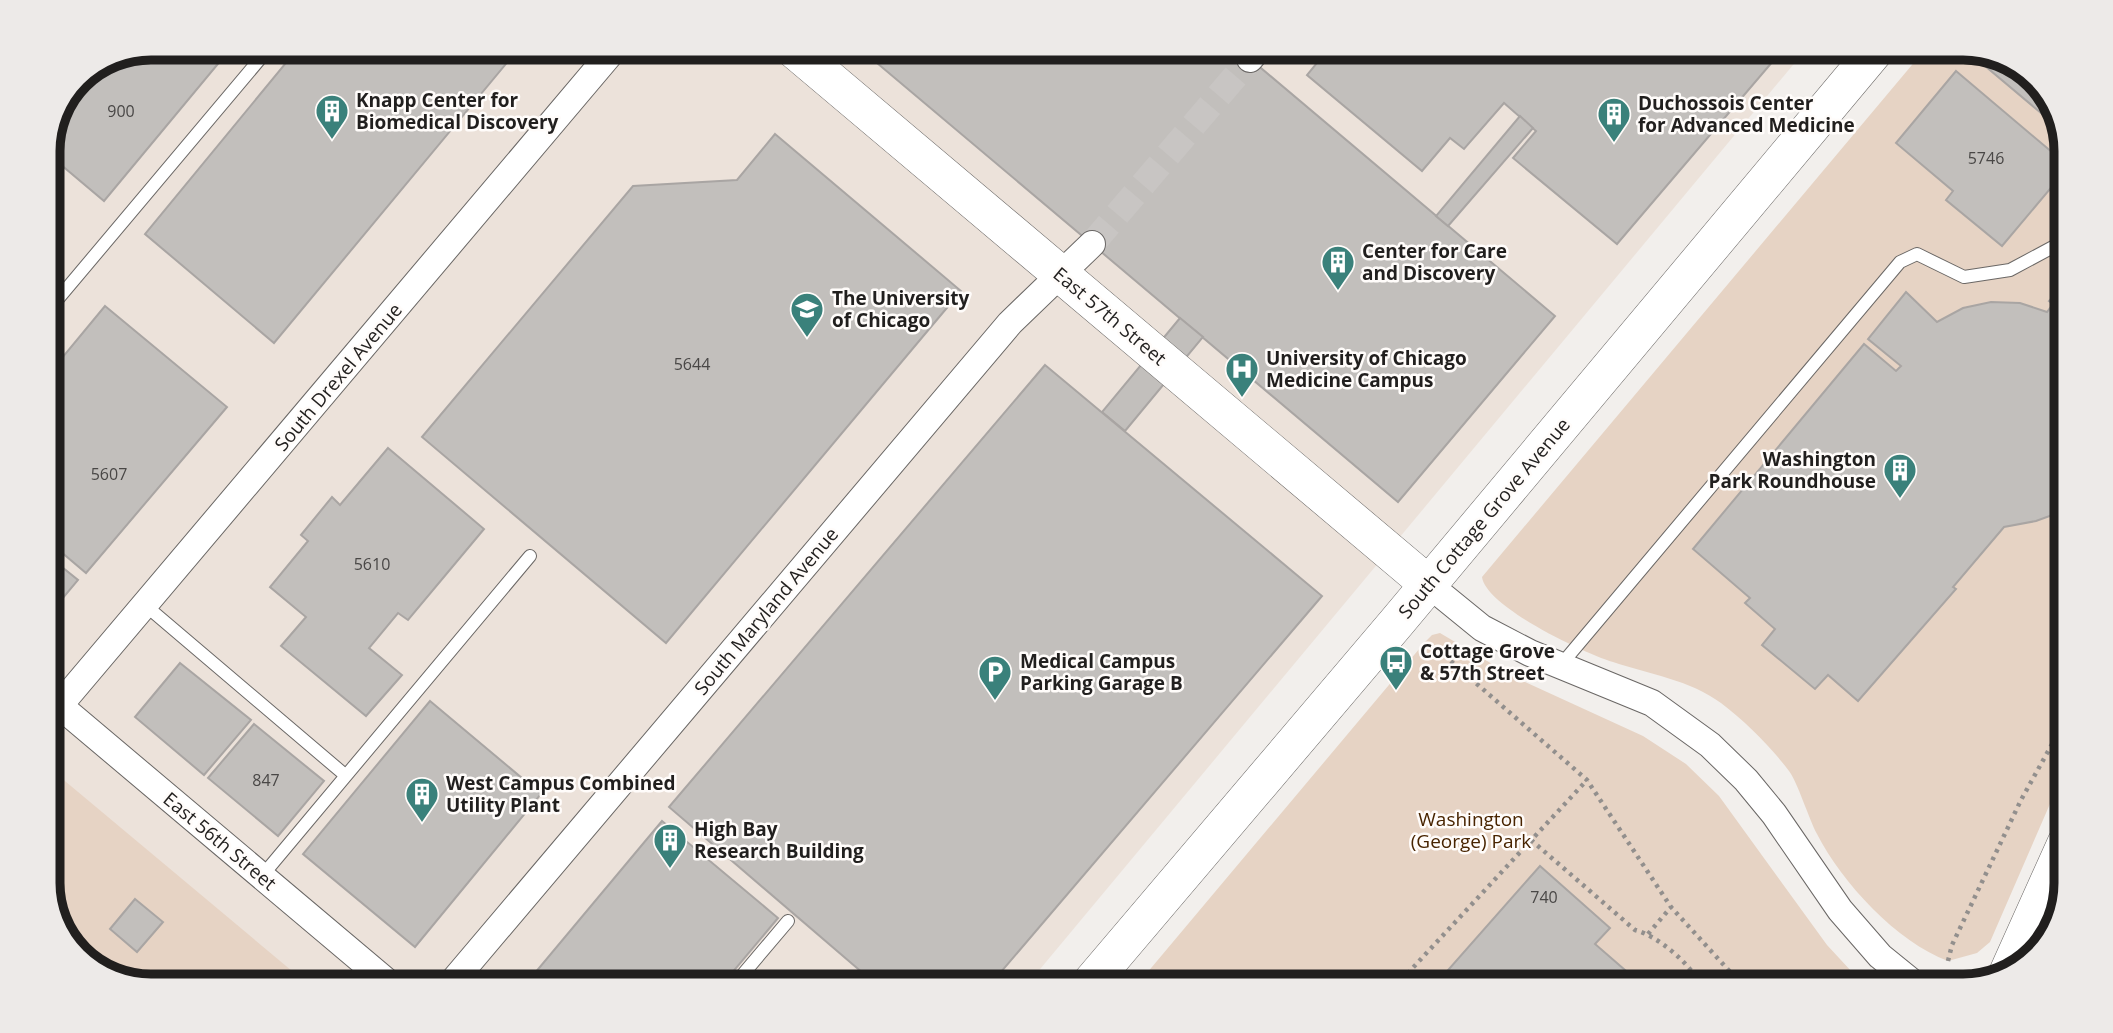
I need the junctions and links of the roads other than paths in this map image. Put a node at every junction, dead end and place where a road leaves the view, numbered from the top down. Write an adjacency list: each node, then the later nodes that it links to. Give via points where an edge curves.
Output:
1 (260, 59): 8 (lane)
2 (606, 59): 11 (street, South Drexel Avenue)
3 (805, 59): 7 (main road, East 57th Street)
4 (1868, 59): 10 (main road, South Cottage Grove Avenue)
5 (1092, 244): 7 (street, South Maryland Avenue)
6 (2053, 247): 12 (lane, via 2010,270 1964,277 1917,254 1900,262)
7 (1060, 274): 10 (main road, East 57th Street); 21 (street, South Maryland Avenue, via 1010,323)
8 (60, 297)
9 (530, 556): 15 (lane)
10 (1428, 584): 12 (street, via 1482,628); 23 (main road, South Cottage Grove Avenue)
11 (145, 605): 13 (street, South Drexel Avenue); 15 (lane)
12 (1560, 666): 24 (street, via 1652,704 1710,745 1774,814 1840,910)
13 (60, 694)
14 (60, 707): 17 (street, East 56th Street)
15 (345, 775): 17 (lane)
16 (2054, 870): 19 (main road)
17 (261, 876): 20 (street, East 56th Street)
18 (788, 921): 22 (lane)
19 (2015, 956)
20 (378, 974)
21 (459, 974)
22 (743, 974)
23 (1098, 974)
24 (1902, 974)

